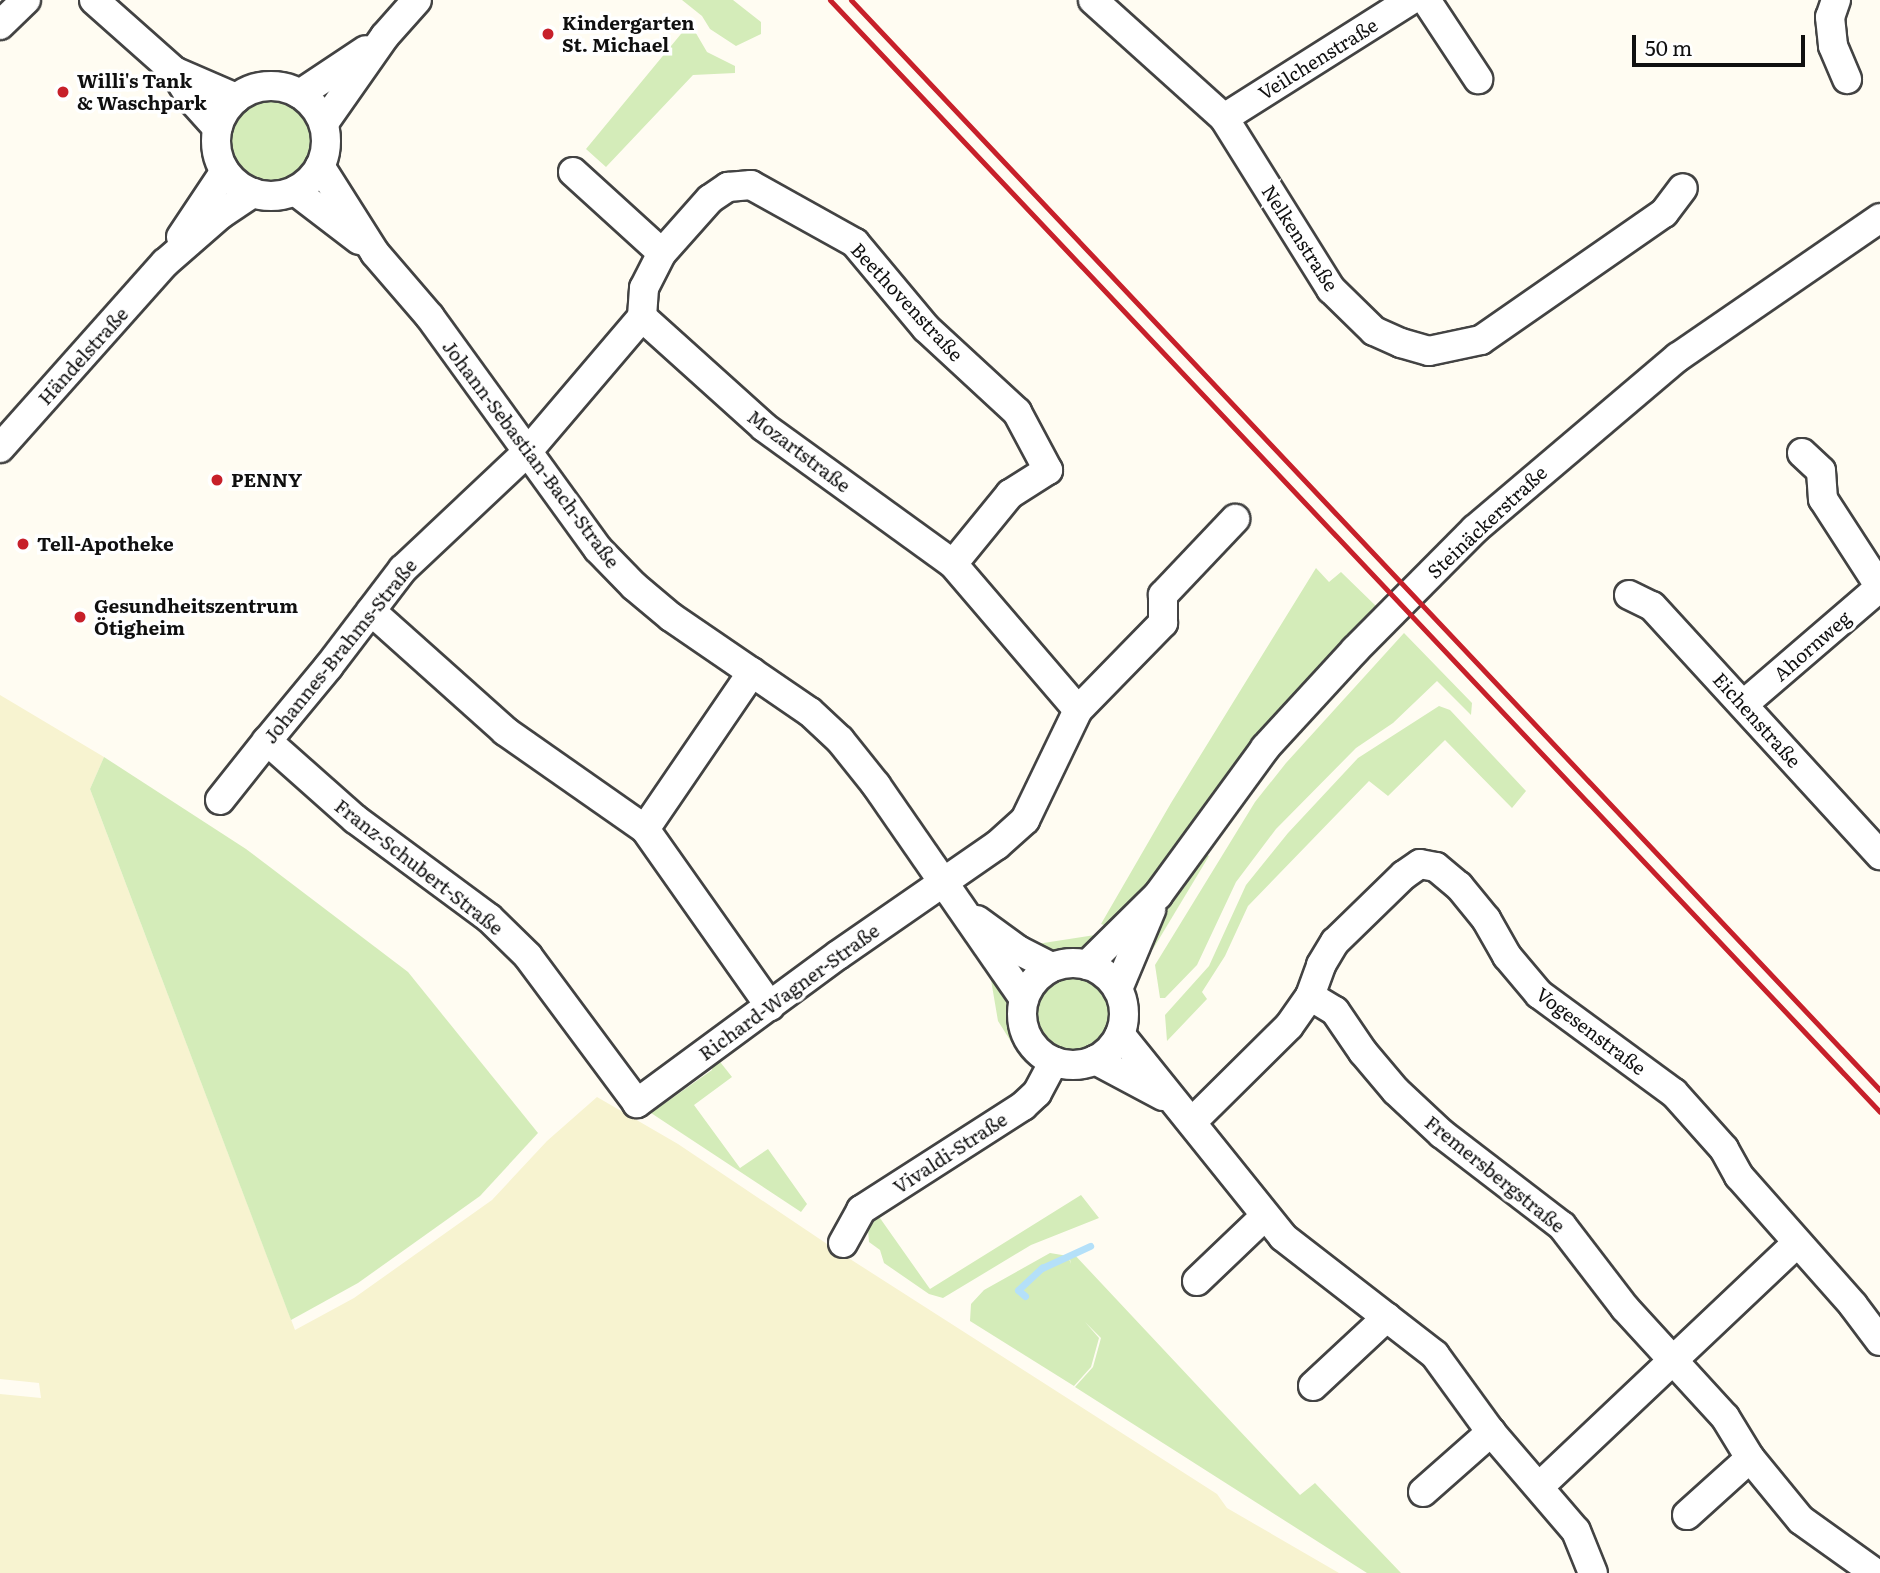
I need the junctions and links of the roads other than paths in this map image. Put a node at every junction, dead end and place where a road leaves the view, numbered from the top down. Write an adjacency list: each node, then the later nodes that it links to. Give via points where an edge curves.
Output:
1 (26, 0): 8 (street)
2 (94, 0): 10 (street)
3 (417, 0): 9 (street)
4 (1093, 0): 15 (street, Nelkenstraße)
5 (1411, 0): 15 (street, Veilchenstraße)
6 (1426, 0): 11 (street)
7 (1836, 0): 12 (street, via 1830,17 1833,46)
8 (0, 25)
9 (385, 36): 13 (street); 16 (street)
10 (174, 71): 14 (street); 17 (street)
11 (1478, 79)
12 (1847, 79)
13 (300, 94): 14 (street, via 267,86 250,89); 16 (street)
14 (236, 99): 17 (street)
15 (1224, 118): 21 (street, Nelkenstraße, via 1331,289 1374,331 1429,351 1481,340 1664,213)
16 (324, 123): 18 (street, via 326,146)
17 (217, 128): 19 (street, via 216,144)
18 (320, 166): 22 (street); 25 (street, Johann-Sebastian-Bach-Straße)
19 (225, 171): 23 (street); 27 (street, Händelstraße)
20 (573, 172): 26 (street)
21 (1683, 188)
22 (295, 191): 23 (street); 25 (street, Johann-Sebastian-Bach-Straße)
23 (253, 193): 27 (street, Händelstraße, via 220,215)
24 (1880, 218): 45 (street, Steinäckerstraße, via 1678,357 1475,529 1265,748)
25 (375, 253): 30 (street, Johann-Sebastian-Bach-Straße, via 430,317)
26 (662, 253): 28 (street, Beethovenstraße, via 644,288); 33 (street, Beethovenstraße, via 710,199 728,187 751,185 855,243 926,328 1017,412 1048,470 1010,494)
27 (165, 264): 29 (street, Händelstraße)
28 (642, 317): 30 (street); 33 (street, Mozartstraße, via 764,427)
29 (0, 448)
30 (528, 451): 36 (street, Johannes-Brahms-Straße, via 403,569); 37 (street, Johann-Sebastian-Bach-Straße, via 598,550 634,586)
31 (1802, 453): 34 (street, Ahornweg, via 1821,471 1823,499)
32 (1235, 519): 39 (street, via 1163,595 1163,623)
33 (953, 564): 39 (street, Mozartstraße)
34 (1880, 587): 38 (street, Ahornweg)
35 (1629, 595): 38 (street, Eichenstraße, via 1651,606)
36 (371, 611): 40 (street, Johannes-Brahms-Straße); 42 (street, via 505,731)
37 (752, 672): 42 (street); 44 (street, Johann-Sebastian-Bach-Straße, via 810,712 840,740)
38 (1744, 704): 43 (street, Eichenstraße)
39 (1078, 709): 44 (street, via 1025,820)
40 (267, 741): 41 (street, Johannes-Brahms-Straße); 57 (street, Franz-Schubert-Straße, via 355,819 489,918 528,956)
41 (220, 800)
42 (645, 830): 52 (street)
43 (1879, 853)
44 (941, 882): 46 (street, Johann-Sebastian-Bach-Straße); 52 (street, Richard-Wagner-Straße)
45 (1158, 895): 47 (street, Steinäckerstraße); 49 (street, Steinäckerstraße)
46 (961, 908): 48 (street, Johann-Sebastian-Bach-Straße, via 1018,950); 51 (street, Johann-Sebastian-Bach-Straße)
47 (1087, 965): 48 (street); 49 (street, via 1110,978)
48 (1052, 967): 51 (street, via 1031,985)
49 (1118, 989): 53 (street, via 1124,1013)
50 (1310, 996): 58 (street, Vogesenstraße, via 1268,1050); 61 (street, Vogesenstraße, via 1335,942 1404,874 1420,864 1436,867 1460,886 1539,994 1674,1093); 65 (street, Fremersbergstraße, via 1335,1011 1396,1091 1442,1134 1562,1226)
51 (1024, 999): 55 (street, via 1028,1037)
52 (770, 1006): 57 (street, Richard-Wagner-Straße)
53 (1120, 1034): 54 (street); 56 (street)
54 (1095, 1060): 55 (street, via 1070,1065); 56 (street)
55 (1054, 1061): 60 (street, Vivaldi-Straße, via 1037,1093 1023,1106 861,1210)
56 (1172, 1100): 58 (street)
57 (637, 1103)
58 (1193, 1121): 59 (street)
59 (1264, 1217): 62 (street); 63 (street, via 1283,1237)
60 (843, 1243)
61 (1797, 1243): 64 (street, Vogesenstraße); 65 (street)
62 (1197, 1280)
63 (1387, 1317): 66 (street); 67 (street, via 1435,1355)
64 (1880, 1341)
65 (1672, 1362): 68 (street, Fremersbergstraße, via 1724,1417); 69 (street)
66 (1313, 1386)
67 (1491, 1432): 69 (street); 70 (street)
68 (1750, 1458): 71 (street); 72 (street, Fremersbergstraße, via 1801,1520)
69 (1540, 1486): 73 (street, via 1577,1531)
70 (1423, 1492)
71 (1687, 1515)
72 (1858, 1569)
73 (1594, 1573)

